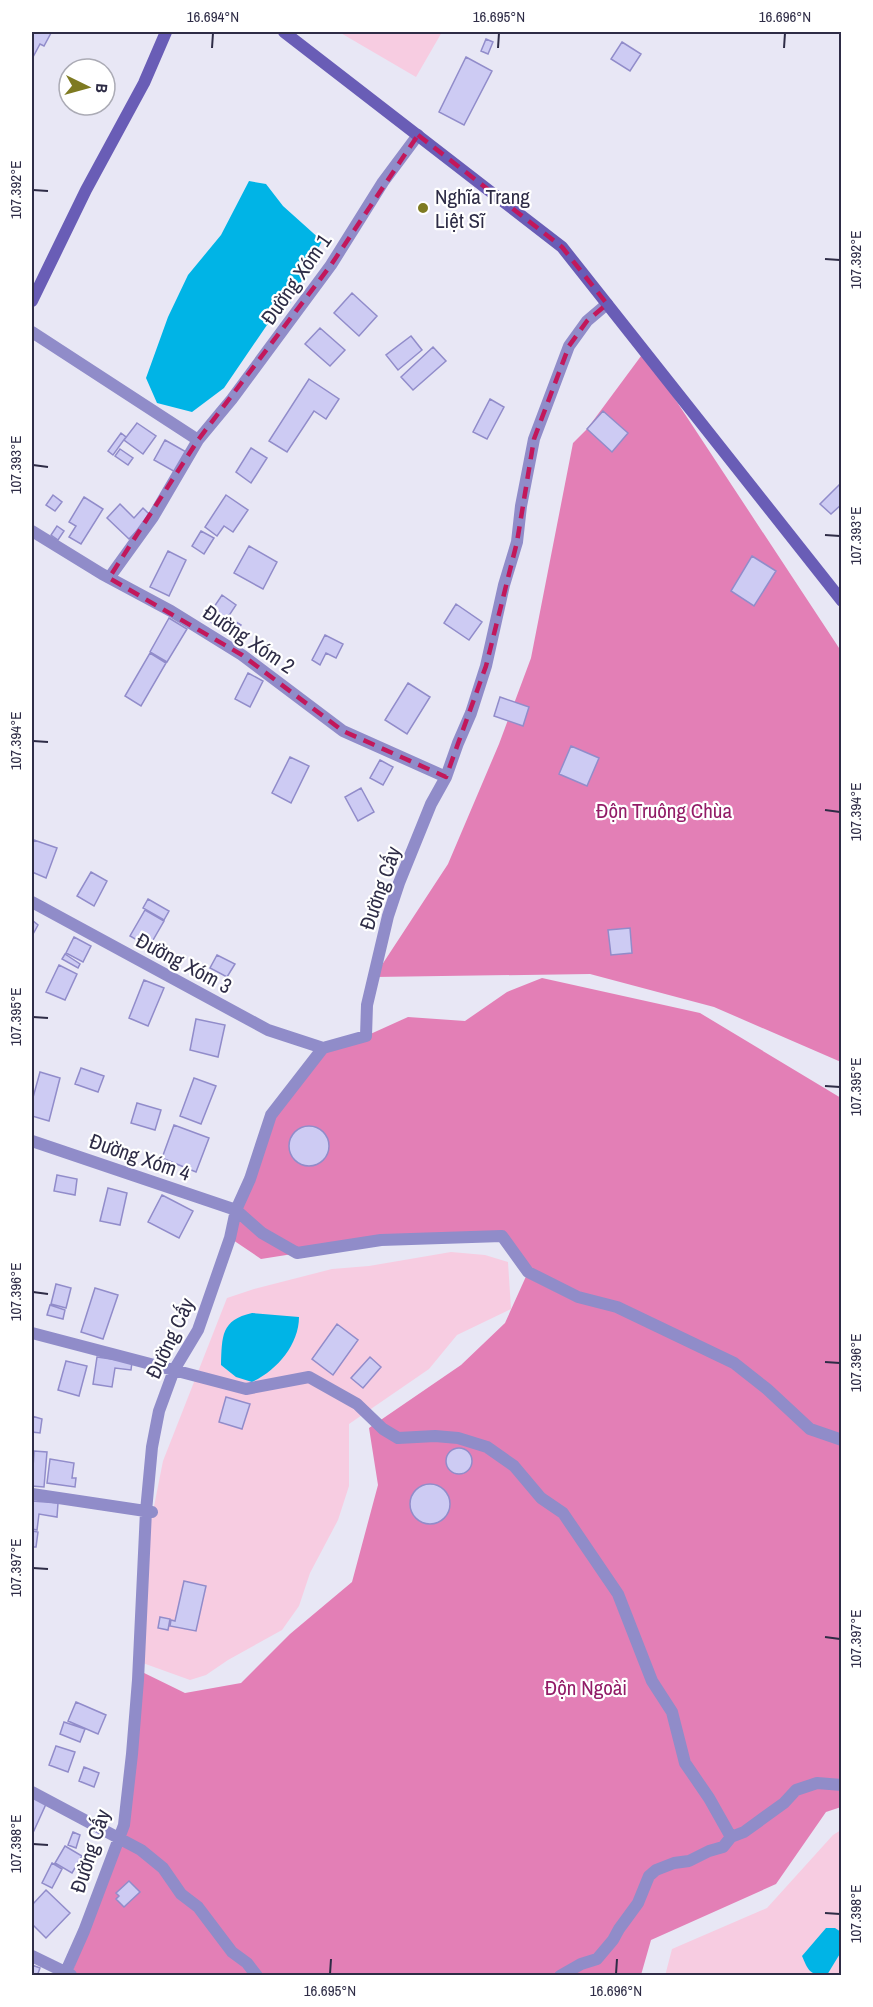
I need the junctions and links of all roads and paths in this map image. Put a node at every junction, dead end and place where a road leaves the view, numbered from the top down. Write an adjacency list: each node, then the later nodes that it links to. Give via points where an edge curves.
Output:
1 (166, 32): 4 (street, via 144,83)
2 (284, 32): 3 (street)
3 (418, 135): 5 (street, via 562,247); 7 (street, Đường Xóm 1, via 331,265)
4 (32, 301)
5 (607, 304): 10 (street); 11 (street, via 586,321 569,346 534,439 517,542 486,666)
6 (32, 332): 7 (street)
7 (198, 440): 9 (street, Đường Xóm 1, via 153,517)
8 (32, 531): 9 (street, Đường Xóm 2)
9 (109, 578): 11 (street, Đường Xóm 2, via 242,655 343,731)
10 (842, 602)
11 (446, 777): 13 (street, Đường Cấy, via 431,804 388,916 367,1005 366,1036)
12 (32, 902): 13 (street, Đường Xóm 3, via 268,1030)
13 (323, 1048): 15 (street, Đường Cấy, via 271,1115)
14 (32, 1141): 15 (street, Đường Xóm 4)
15 (236, 1210): 17 (street, Đường Cấy, via 198,1330); 18 (street, via 262,1233 297,1253 381,1240 502,1236 528,1272 578,1297 617,1307 734,1363 810,1429)
16 (32, 1334): 17 (street)
17 (174, 1371): 20 (street, Đường Cấy, via 159,1411 152,1447); 23 (street, via 246,1389 309,1377 357,1404 398,1438 458,1438 487,1447 514,1466 541,1498 563,1514 618,1594 652,1681 672,1712 685,1762)
18 (842, 1440)
19 (32, 1494): 20 (street)
20 (149, 1512): 24 (street, Đường Cấy, via 132,1754)
21 (842, 1785): 23 (street, via 817,1783 796,1790 744,1832)
22 (32, 1792): 24 (street)
23 (731, 1837): 28 (street, via 723,1847 649,1875 638,1903 614,1940 597,1959)
24 (118, 1838): 26 (street, Đường Cấy); 27 (street, via 163,1868 181,1894 198,1907 232,1952)
25 (32, 1956): 26 (street)
26 (67, 1975)
27 (257, 1976)
28 (560, 1976)

